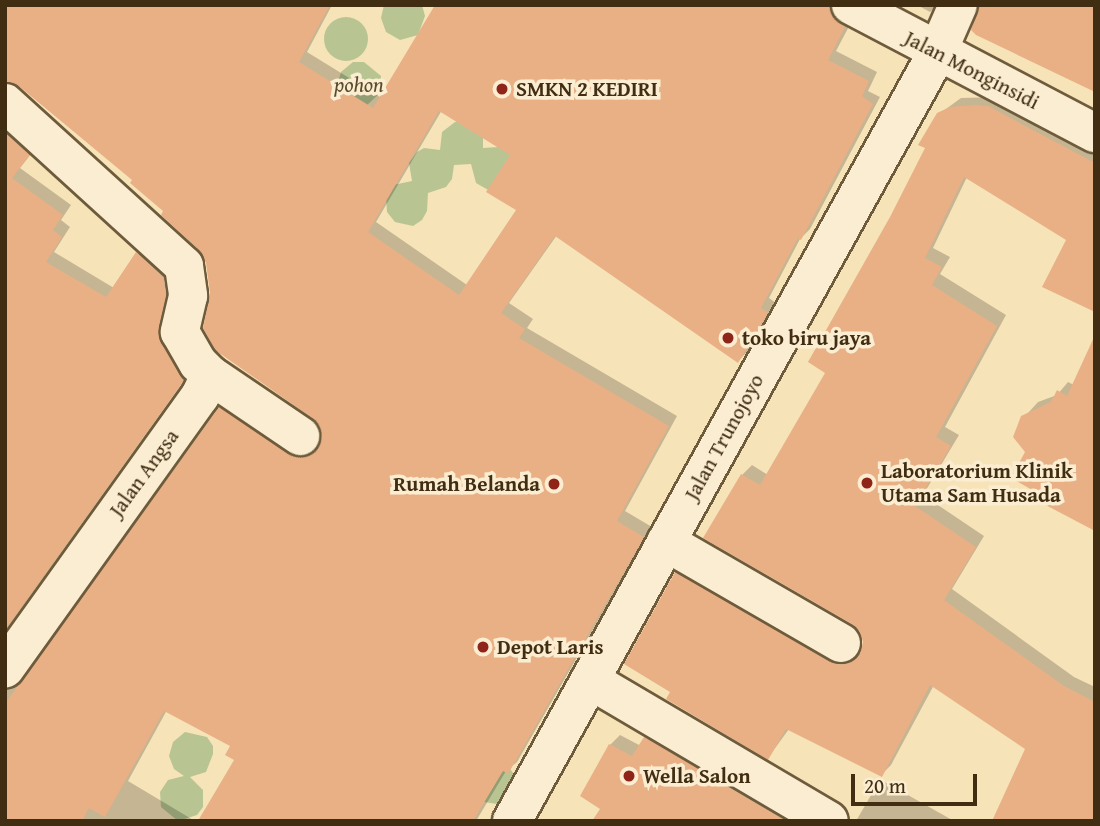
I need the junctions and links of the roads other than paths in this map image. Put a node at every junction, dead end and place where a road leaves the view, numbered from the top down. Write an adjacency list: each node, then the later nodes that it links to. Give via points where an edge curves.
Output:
1 (850, 5): 3 (street, Jalan Monginsidi)
2 (958, 5): 3 (street, Jalan Trunojoyo)
3 (937, 53): 5 (street, Jalan Monginsidi); 8 (street, Jalan Trunojoyo)
4 (5, 103): 6 (street, via 184,267 188,296 180,332)
5 (1095, 133)
6 (210, 375): 7 (street); 10 (street, Jalan Angsa, via 200,396)
7 (300, 436)
8 (666, 542): 9 (street); 11 (street, Jalan Trunojoyo)
9 (841, 643)
10 (5, 668)
11 (590, 680): 12 (street, Jalan Trunojoyo); 13 (street)
12 (512, 821)
13 (829, 821)

